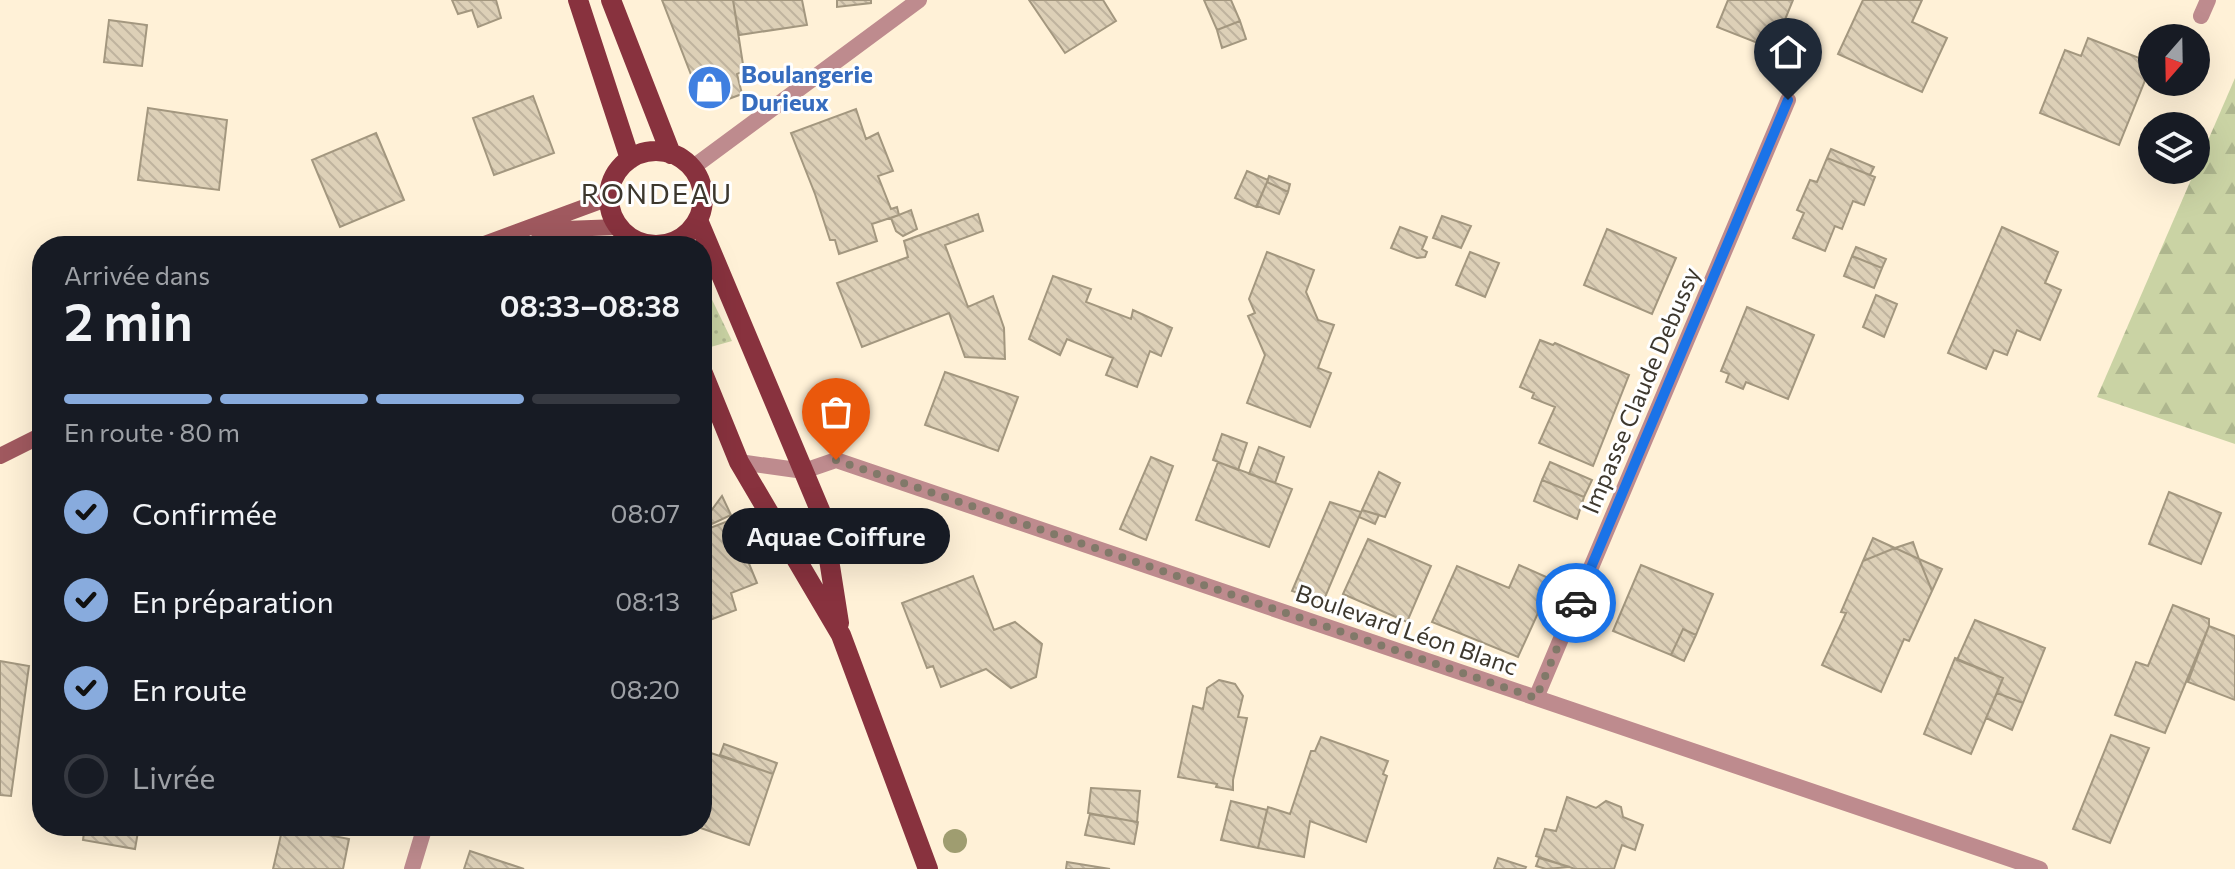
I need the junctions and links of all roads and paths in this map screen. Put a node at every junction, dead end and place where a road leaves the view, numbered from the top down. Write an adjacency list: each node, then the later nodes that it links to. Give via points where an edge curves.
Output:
1 (578, 0): 8 (main road)
2 (611, 0): 7 (main road)
3 (919, 0): 9 (street)
4 (2208, 0): 5 (street)
5 (2201, 16)
6 (1788, 100): 24 (street, Impasse Claude Debussy)
7 (671, 154): 8 (main road, via 643,152); 9 (main road)
8 (630, 159): 10 (main road, via 618,169)
9 (692, 168): 11 (main road, via 703,193)
10 (609, 198): 12 (street); 14 (main road)
11 (698, 220): 15 (main road); 16 (main road)
12 (520, 231): 13 (street); 14 (street)
13 (506, 236)
14 (625, 236)
15 (682, 236)
16 (705, 236)
17 (712, 253): 22 (main road)
18 (712, 396): 21 (main road)
19 (32, 440): 20 (street)
20 (0, 456)
21 (739, 462): 22 (street); 23 (main road)
22 (804, 471): 23 (main road, via 822,515); 24 (street, Boulevard Léon Blanc, via 836,460)
23 (841, 635): 27 (main road)
24 (1536, 698): 28 (street, Boulevard Léon Blanc)
25 (422, 836): 26 (street)
26 (412, 869)
27 (928, 869)
28 (2040, 869)

